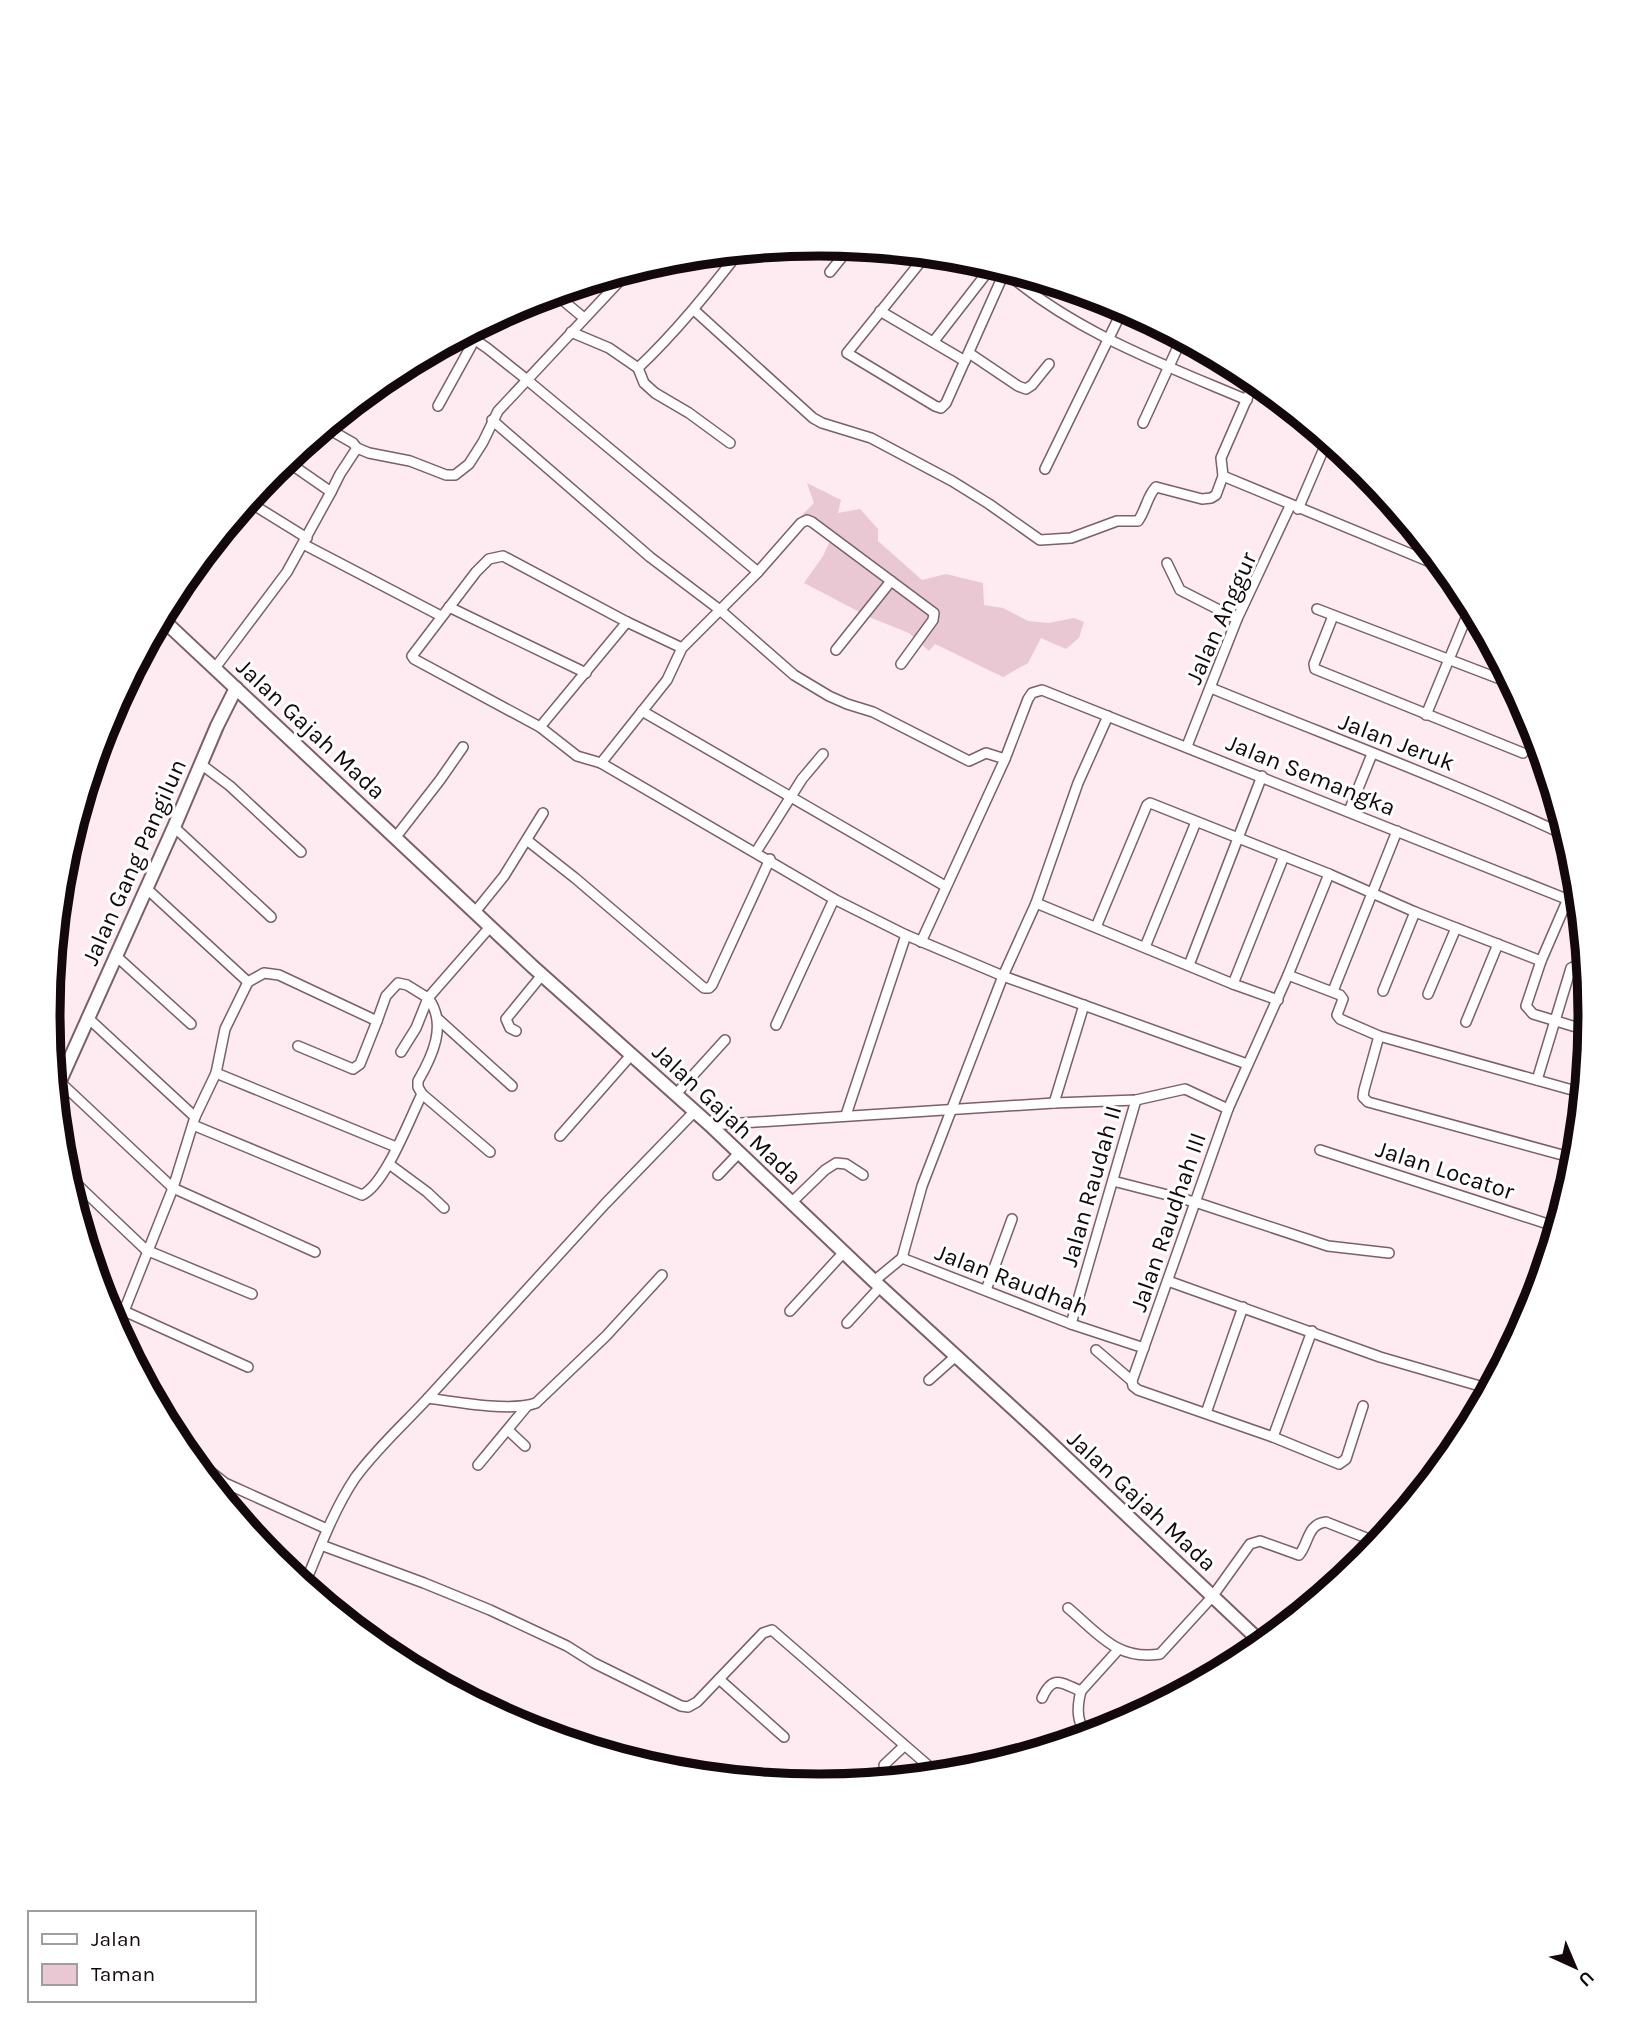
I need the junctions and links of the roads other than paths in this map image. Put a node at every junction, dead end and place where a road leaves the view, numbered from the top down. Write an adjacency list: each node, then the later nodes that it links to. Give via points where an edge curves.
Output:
1 (843, 256): 4 (street)
2 (732, 261): 11 (street)
3 (920, 262): 12 (street)
4 (830, 272)
5 (986, 274): 18 (street)
6 (1000, 277): 20 (street)
7 (1017, 281): 9 (street)
8 (617, 283): 14 (street)
9 (1023, 286): 17 (street, via 1055,310)
10 (563, 300): 14 (street)
11 (694, 310): 23 (street); 36 (street, via 822,423 871,438 989,504 1040,540 1071,538 1117,521 1138,521 1156,487 1211,498)
12 (880, 311): 18 (street); 20 (street, via 847,353 935,406 941,408 946,403)
13 (1119, 317): 17 (street)
14 (584, 318): 15 (street)
15 (571, 332): 23 (street, via 609,348); 24 (street)
16 (475, 339): 24 (street); 27 (street)
17 (1109, 339): 22 (street); 35 (street)
18 (934, 341): 20 (street)
19 (1179, 346): 22 (street)
20 (967, 357): 21 (street, via 1026,389)
21 (1049, 364)
22 (1170, 367): 26 (street); 29 (street)
23 (638, 368): 31 (street, via 654,393)
24 (526, 379): 28 (street); 43 (street)
25 (1251, 390): 26 (street)
26 (1247, 400): 36 (street, via 1221,458)
27 (438, 406)
28 (492, 420): 32 (street, via 469,464 455,475); 47 (street)
29 (1143, 423)
30 (333, 432): 32 (street)
31 (730, 443)
32 (357, 448): 37 (street)
33 (1324, 448): 39 (street, Jalan Anggur)
34 (294, 466): 37 (street)
35 (1045, 469)
36 (1223, 477): 39 (street)
37 (331, 492): 40 (street)
38 (255, 507): 40 (street)
39 (1294, 508): 41 (street); 51 (street, Jalan Anggur)
40 (305, 541): 48 (street); 58 (street)
41 (1428, 561)
42 (1167, 562): 51 (street, via 1180,590)
43 (758, 572): 44 (street, via 807,520); 47 (street)
44 (891, 581): 55 (street); 57 (street, via 934,616)
45 (449, 607): 48 (street); 52 (street, via 489,559 503,556); 59 (street)
46 (1317, 609): 49 (street)
47 (720, 610): 54 (street); 72 (street, via 812,687 969,761 986,753)
48 (441, 615): 66 (street, via 413,652 414,659)
49 (1333, 615): 56 (street); 64 (street, via 1315,669)
50 (1466, 617): 56 (street)
51 (1237, 619): 62 (street, Jalan Anggur)
52 (627, 622): 54 (street); 59 (street)
53 (168, 624): 58 (main road, Jalan Gajah Mada)
54 (682, 648): 63 (street, via 667,680)
55 (836, 650)
56 (1448, 660): 60 (street); 64 (street)
57 (901, 664)
58 (215, 668): 61 (main road, Jalan Gajah Mada)
59 (586, 673): 66 (street)
60 (1500, 679)
61 (236, 688): 74 (main road, Jalan Gang Pangilun); 83 (main road, Jalan Gajah Mada)
62 (1211, 688): 67 (street, Jalan Anggur); 71 (street, Jalan Jeruk)
63 (642, 711): 73 (street); 76 (street)
64 (1426, 715): 69 (street)
65 (1108, 716): 67 (street, Jalan Semangka); 72 (street, Jalan Semangka, via 1038,690 1028,699); 96 (street, via 1078,783)
66 (540, 727): 73 (street, via 577,756)
67 (1187, 746): 75 (street, Jalan Semangka)
68 (463, 747): 83 (street)
69 (1523, 753)
70 (823, 754): 76 (street)
71 (1372, 754): 77 (street); 82 (street, Jalan Jeruk, via 1487,798)
72 (1006, 759): 91 (street)
73 (601, 763): 87 (street)
74 (202, 765): 80 (main road, Jalan Gang Pangilun); 86 (street)
75 (1262, 776): 77 (street, Jalan Semangka); 84 (street)
76 (790, 798): 87 (street); 91 (street)
77 (1349, 811): 81 (street, Jalan Semangka)
78 (543, 813): 85 (street)
79 (1196, 822): 84 (street); 101 (street, via 1150,803 1147,806); 106 (street)
80 (174, 827): 92 (main road, Jalan Gang Pangilun); 99 (street)
81 (1397, 831): 93 (street); 95 (street, Jalan Semangka)
82 (1556, 831)
83 (396, 838): 97 (main road, Jalan Gajah Mada)
84 (1237, 838): 88 (street); 109 (street)
85 (528, 841): 89 (street, via 704,988 712,985); 97 (street)
86 (301, 852)
87 (756, 852): 89 (street)
88 (1284, 856): 90 (street); 115 (street)
89 (770, 859): 94 (street)
90 (1329, 874): 93 (street); 112 (street, Jalan Raudhah III)
91 (945, 886): 104 (street)
92 (146, 888): 107 (main road, Jalan Gang Pangilun); 114 (street)
93 (1373, 893): 98 (street); 116 (street)
94 (834, 899): 103 (street); 128 (street)
95 (1569, 900): 108 (street)
96 (1037, 903): 101 (street); 113 (street)
97 (475, 912): 100 (main road, Jalan Gajah Mada)
98 (1415, 912): 102 (street); 117 (street)
99 (271, 918)
100 (490, 926): 111 (main road, Jalan Gajah Mada); 119 (street)
101 (1096, 926): 106 (street)
102 (1456, 928): 105 (street); 118 (street)
103 (906, 935): 104 (street); 150 (street)
104 (921, 942): 113 (street)
105 (1498, 944): 108 (street); 125 (street)
106 (1145, 947): 109 (street)
107 (115, 955): 122 (main road, Jalan Gang Pangilun); 127 (street)
108 (1541, 961): 126 (street, via 1525,1006 1530,1013)
109 (1189, 965): 115 (street)
110 (1577, 965): 126 (street, via 1571,968)
111 (542, 975): 130 (street, via 506,1019); 135 (main road, Jalan Gajah Mada)
112 (1289, 975): 116 (street); 120 (street, Jalan Raudhah III)
113 (1003, 976): 121 (street); 147 (street)
114 (248, 982): 124 (street, via 264,973 279,975); 137 (street, via 222,1038)
115 (1233, 984): 120 (street)
116 (1333, 991): 131 (street, via 1343,997 1340,1019)
117 (1383, 991)
118 (1428, 994)
119 (428, 998): 123 (street); 124 (street, via 398,983 386,996); 134 (street)
120 (1278, 1000): 136 (street, Jalan Raudhah III)
121 (1084, 1005): 136 (street); 146 (street)
122 (87, 1017): 138 (main road, Jalan Gang Pangilun); 151 (street)
123 (438, 1018): 140 (street); 143 (street, via 435,1044 418,1081)
124 (377, 1021): 133 (street, via 360,1064 353,1069)
125 (1466, 1022)
126 (1555, 1022): 129 (street); 139 (street)
127 (191, 1024)
128 (776, 1025)
129 (1578, 1028)
130 (516, 1031)
131 (1379, 1036): 139 (street); 158 (street, via 1364,1090 1368,1102)
132 (725, 1040): 144 (street)
133 (298, 1046)
134 (401, 1052)
135 (632, 1054): 144 (main road, Jalan Gajah Mada); 153 (street)
136 (1247, 1064): 148 (street, Jalan Raudhah III)
137 (216, 1073): 151 (street); 154 (street)
138 (62, 1075)
139 (1537, 1080): 141 (street)
140 (512, 1086)
141 (1574, 1091)
142 (64, 1092): 164 (street)
143 (422, 1094): 154 (street); 156 (street)
144 (676, 1094): 149 (main road, Jalan Gajah Mada)
145 (1136, 1100): 146 (street); 148 (street, via 1185,1089); 162 (street, Jalan Raudah II)
146 (1054, 1103): 147 (street)
147 (953, 1109): 150 (street); 174 (street, via 922,1186)
148 (1228, 1109): 165 (street, Jalan Raudhah III)
149 (695, 1111): 152 (main road, Jalan Gajah Mada); 195 (street)
150 (846, 1115): 152 (street)
151 (194, 1121): 159 (street, via 362,1195 370,1192); 164 (street)
152 (710, 1125): 157 (main road, Jalan Gajah Mada)
153 (560, 1136)
154 (396, 1147): 159 (street)
155 (1320, 1150): 169 (street, Jalan Locator)
156 (490, 1153)
157 (739, 1153): 160 (street); 166 (main road, Jalan Gajah Mada)
158 (1565, 1156)
159 (389, 1164): 167 (street)
160 (718, 1175)
161 (863, 1175): 166 (street, via 836,1163)
162 (1113, 1181): 165 (street); 186 (street, Jalan Raudah II)
163 (79, 1187): 170 (street)
164 (173, 1188): 170 (street); 171 (street)
165 (1195, 1202): 173 (street, via 1328,1246); 176 (street, Jalan Raudhah III)
166 (791, 1203): 172 (main road, Jalan Gajah Mada)
167 (444, 1208)
168 (1012, 1219): 178 (street)
169 (1549, 1224)
170 (146, 1250): 179 (street); 182 (street)
171 (315, 1252)
172 (844, 1252): 177 (main road, Jalan Gajah Mada); 183 (street)
173 (1389, 1254)
174 (902, 1258): 177 (street, Jalan Raudhah); 178 (street, Jalan Raudhah)
175 (662, 1275): 196 (street, via 542,1399)
176 (1168, 1281): 181 (street); 188 (street, Jalan Raudhah III)
177 (877, 1284): 185 (street, Jalan Raudhah); 190 (main road, Jalan Gajah Mada)
178 (986, 1290): 186 (street, Jalan Raudhah)
179 (252, 1294)
180 (117, 1306): 182 (street)
181 (1243, 1307): 187 (street); 198 (street)
182 (124, 1311): 184 (street); 191 (street)
183 (790, 1311)
184 (121, 1315)
185 (847, 1324)
186 (1071, 1324): 188 (street, Jalan Raudhah)
187 (1312, 1331): 194 (street, via 1380,1357); 200 (street)
188 (1144, 1348): 193 (street, Jalan Raudhah III)
189 (1096, 1350): 193 (street)
190 (956, 1356): 192 (street); 208 (main road, Jalan Gajah Mada)
191 (248, 1367)
192 (929, 1380)
193 (1132, 1381): 198 (street, via 1138,1390)
194 (1481, 1387)
195 (428, 1398): 196 (street); 204 (street, via 363,1468)
196 (527, 1406): 199 (street)
197 (1363, 1406): 200 (street, via 1346,1459 1339,1464)
198 (1206, 1413): 200 (street)
199 (509, 1430): 201 (street); 202 (street)
200 (1273, 1437)
201 (525, 1446)
202 (478, 1465)
203 (214, 1475): 204 (street)
204 (327, 1529): 206 (street)
205 (1369, 1539): 208 (street, via 1326,1522 1313,1527 1299,1555 1254,1542)
206 (321, 1545): 207 (street); 212 (street, via 490,1610 681,1706 697,1702)
207 (308, 1576)
208 (1212, 1597): 210 (main road, Jalan Gajah Mada); 211 (street, via 1160,1654)
209 (1068, 1608): 211 (street)
210 (1255, 1637)
211 (1118, 1650): 213 (street)
212 (719, 1679): 216 (street); 217 (street, via 763,1633 772,1630)
213 (1082, 1690): 214 (street, via 1053,1682); 215 (street)
214 (1042, 1698)
215 (1082, 1727)
216 (784, 1737)
217 (904, 1746): 218 (street); 219 (street)
218 (884, 1765)
219 (928, 1766)

